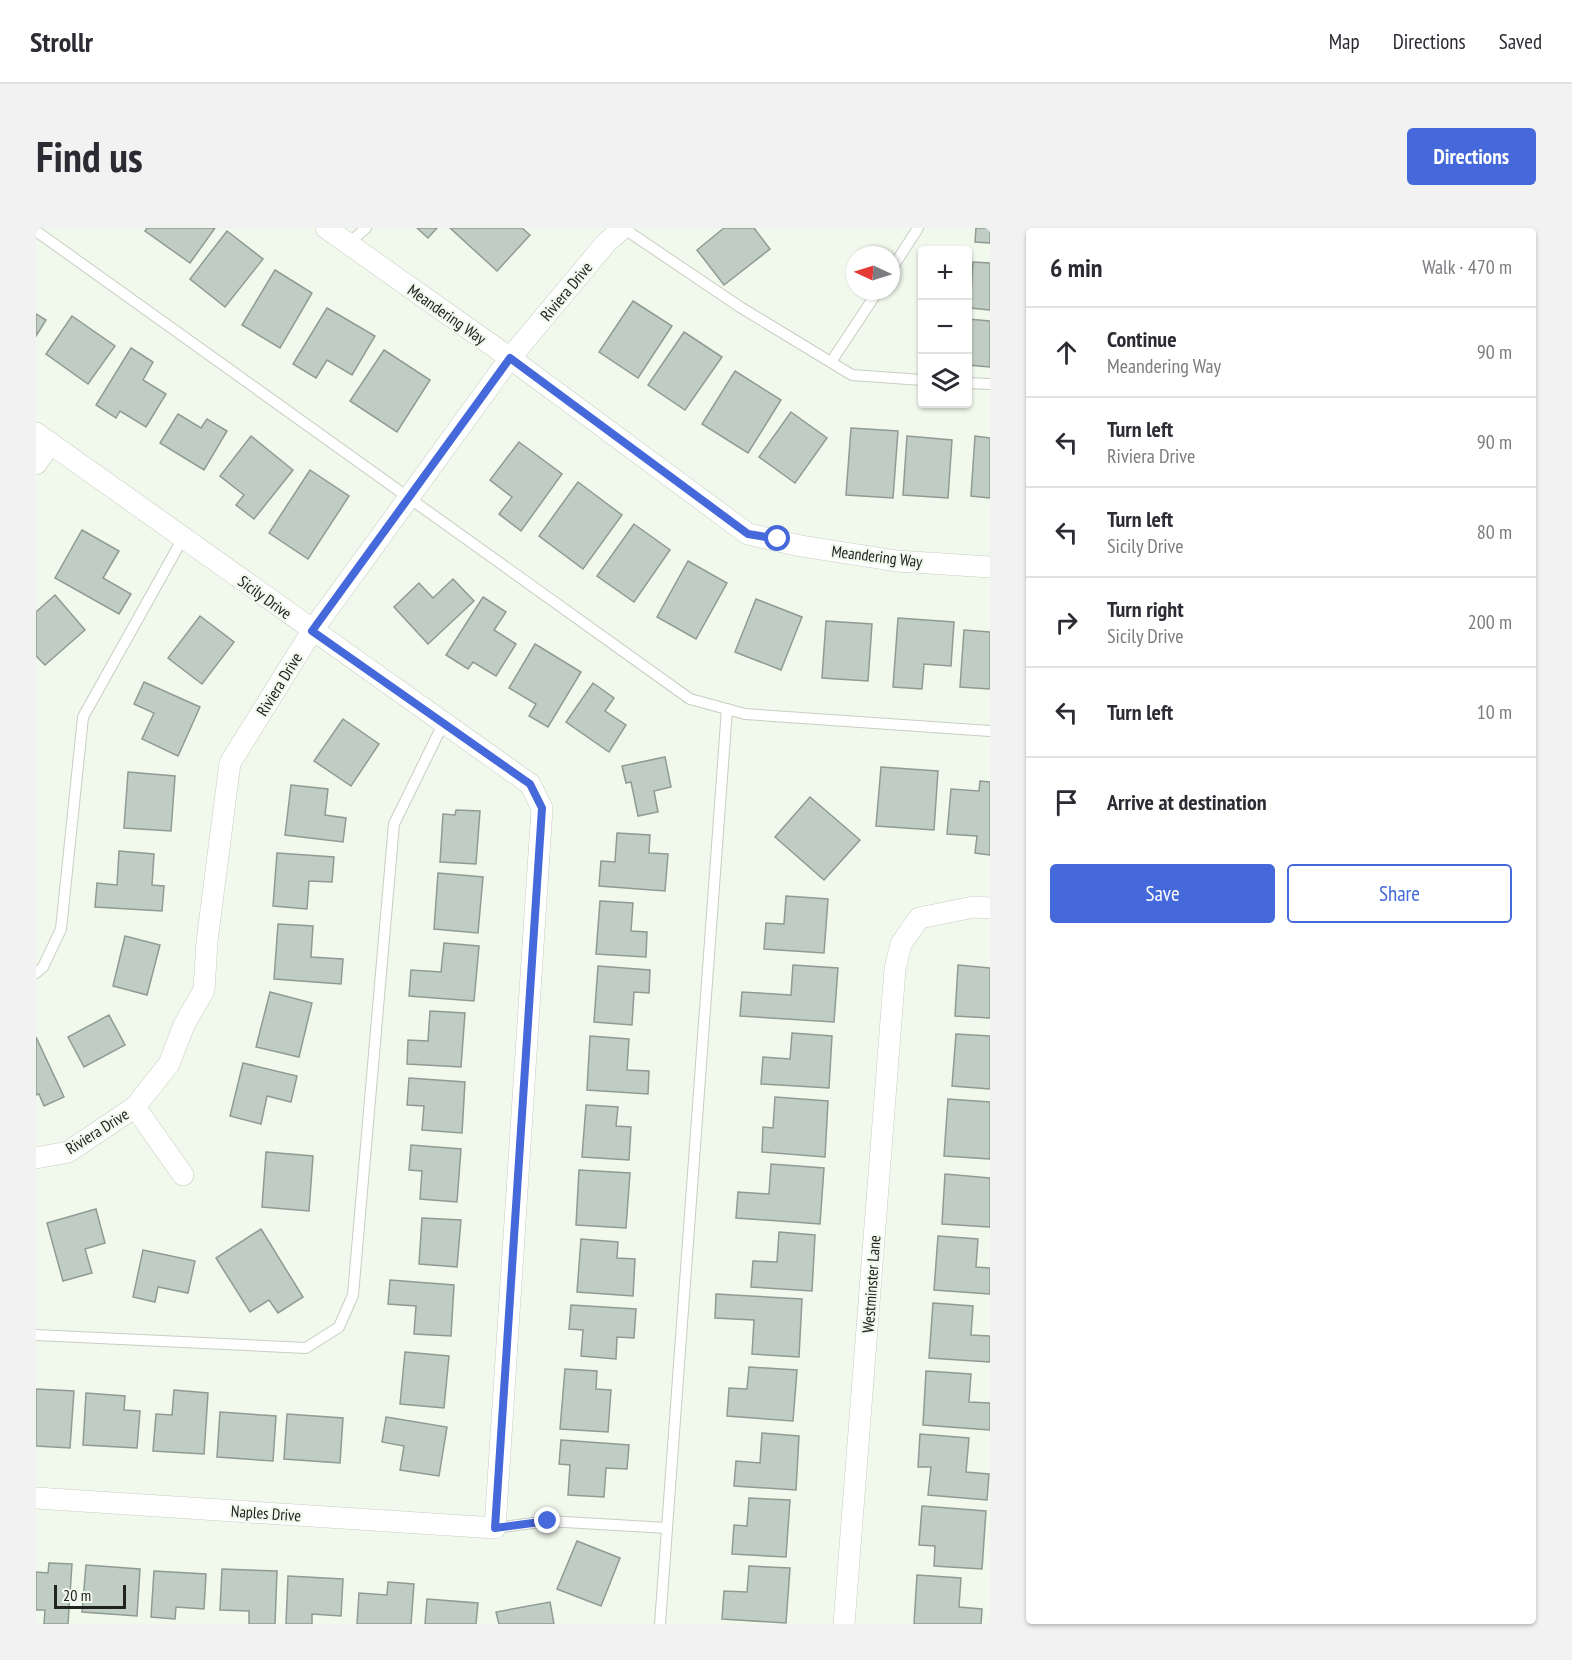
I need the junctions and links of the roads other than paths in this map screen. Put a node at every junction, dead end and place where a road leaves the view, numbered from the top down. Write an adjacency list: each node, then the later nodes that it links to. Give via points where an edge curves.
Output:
1 (326, 228): 6 (street, Meandering Way)
2 (366, 228): 6 (lane)
3 (623, 228): 9 (street, Riviera Drive); 10 (lane, via 740,307)
4 (918, 228): 7 (lane)
5 (36, 231): 16 (lane)
6 (348, 244): 9 (street, Meandering Way)
7 (900, 256)
8 (872, 300): 10 (lane)
9 (510, 358): 16 (street, Riviera Drive); 18 (street, Meandering Way, via 748,534 897,561)
10 (831, 362): 11 (lane, via 852,375)
11 (918, 380)
12 (972, 383): 13 (lane)
13 (990, 384)
14 (43, 438): 15 (street); 17 (street, Sicily Drive)
15 (36, 464)
16 (409, 498): 19 (street, Riviera Drive); 20 (lane, via 690,699)
17 (183, 538): 19 (street, Sicily Drive); 24 (lane, via 82,717 61,929)
18 (990, 567)
19 (312, 631): 21 (street, Sicily Drive); 25 (street, Riviera Drive, via 230,762 204,990 184,1025 169,1064)
20 (727, 709): 22 (lane, via 745,714); 31 (lane)
21 (443, 724): 28 (lane, via 394,824 353,1295 339,1327 306,1348); 30 (street, Sicily Drive, via 530,784 542,808)
22 (990, 731)
23 (990, 908): 33 (street, Westminster Lane, via 974,907 919,918 902,944 895,969)
24 (36, 973)
25 (135, 1107): 26 (street, Riviera Drive, via 68,1152); 27 (street)
26 (36, 1158)
27 (183, 1175)
28 (36, 1335)
29 (36, 1498): 30 (street, Naples Drive)
30 (495, 1528): 31 (lane, via 548,1521)
31 (667, 1528): 32 (lane)
32 (660, 1624)
33 (844, 1624)

